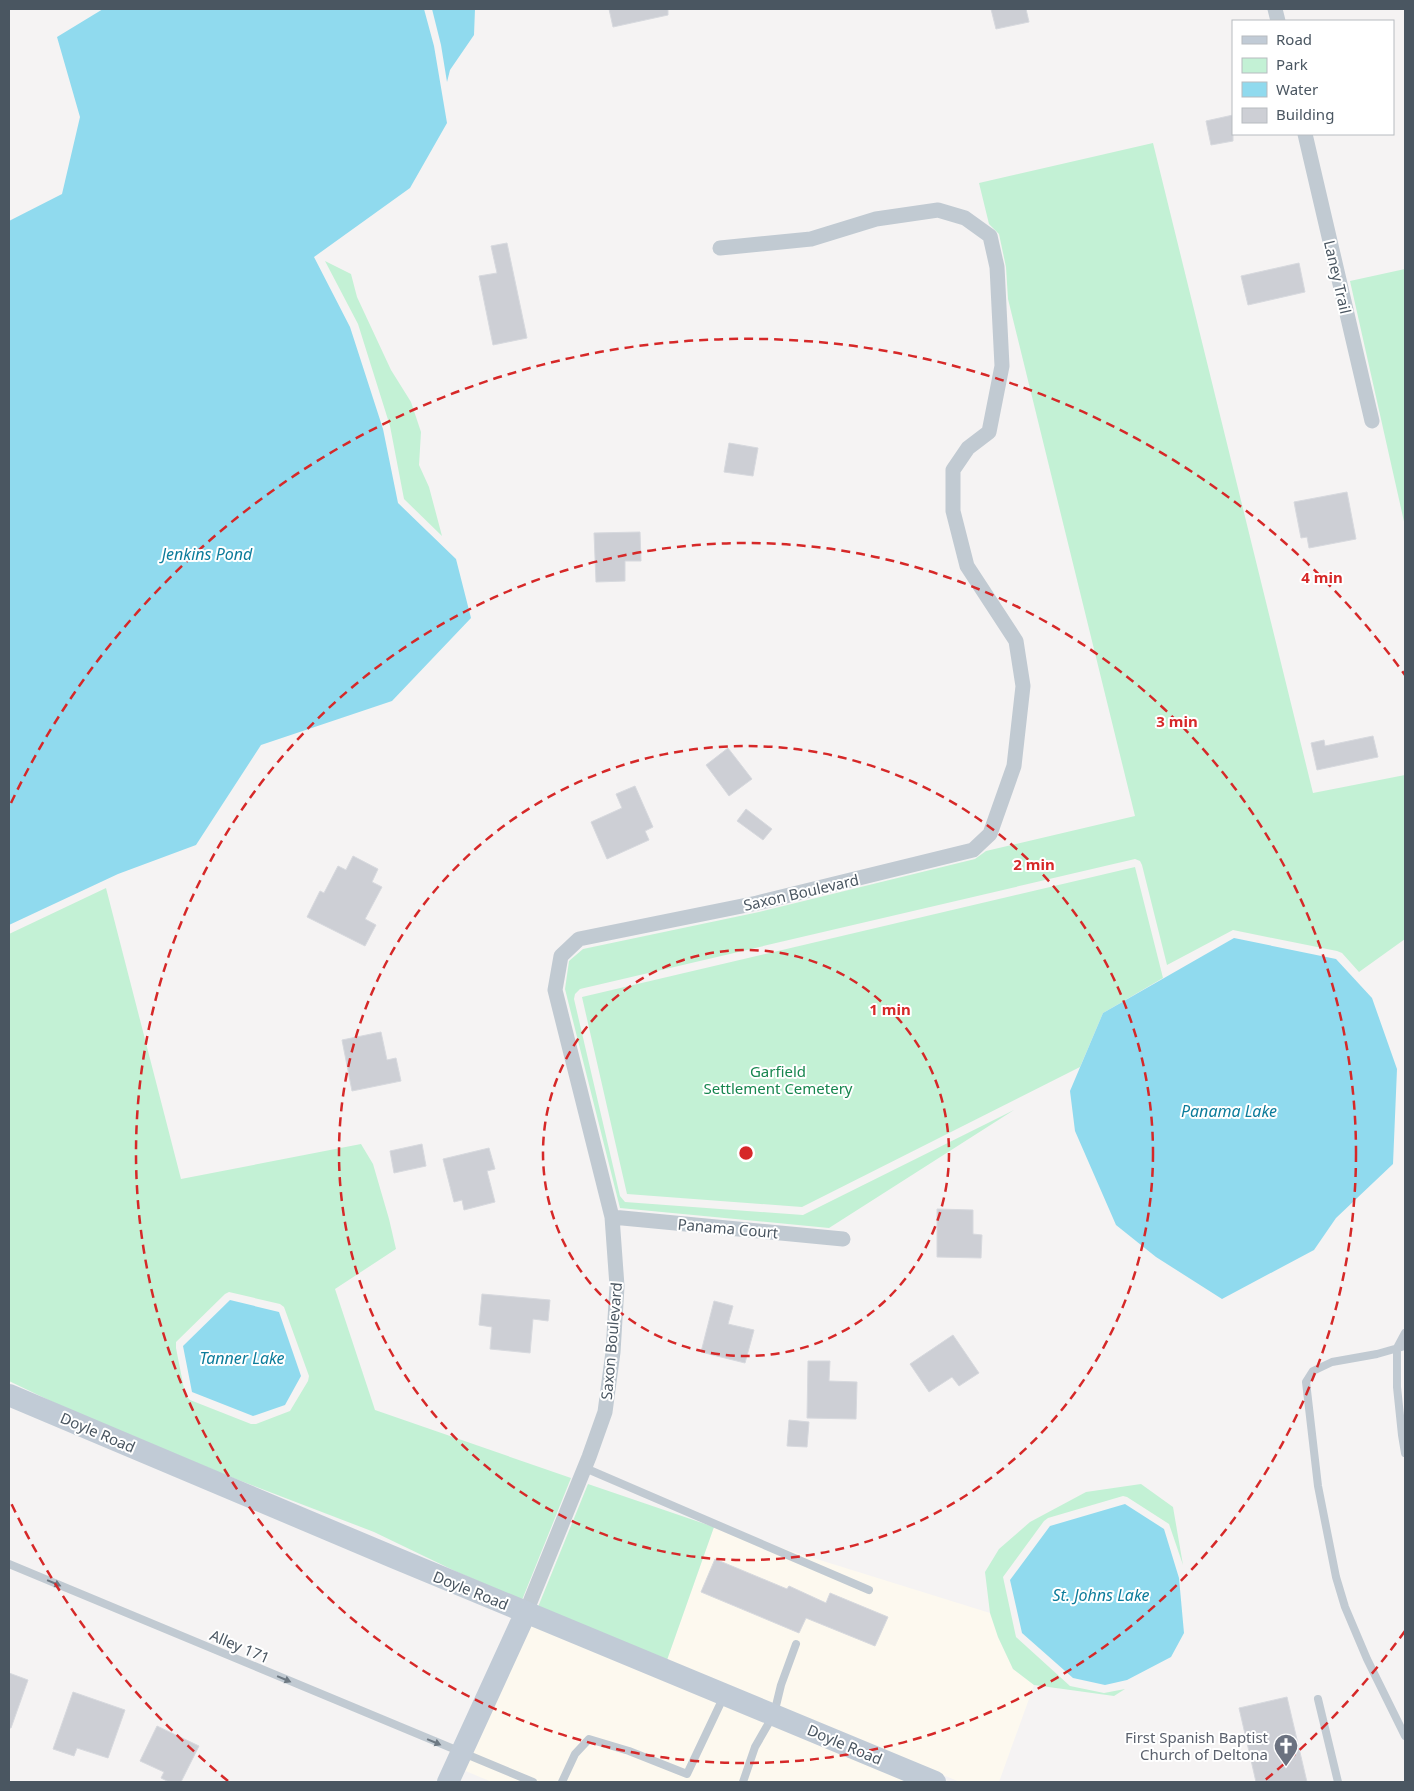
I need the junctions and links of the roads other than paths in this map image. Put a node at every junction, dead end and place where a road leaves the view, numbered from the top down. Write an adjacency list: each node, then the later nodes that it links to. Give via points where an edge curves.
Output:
1 (1305, 135): 3 (street, Laney Trail)
2 (720, 248): 4 (street, Saxon Boulevard, via 811,239 876,219 938,210 965,218 990,236 997,267 1002,366 989,432 968,448 952,470 953,511 967,566 1016,641 1023,686 1014,766 990,834 972,850 757,903 579,939 560,956 555,990)
3 (1372, 421)
4 (612, 1218): 5 (street, Panama Court); 11 (street, Saxon Boulevard, via 617,1286 613,1352 605,1412)
5 (843, 1239)
6 (1405, 1334): 8 (lane)
7 (1405, 1346): 8 (lane)
8 (1397, 1348): 10 (lane, via 1397,1387); 19 (lane, via 1332,1362 1313,1371 1306,1382 1318,1486 1336,1577 1367,1659)
9 (9, 1395): 14 (main road, Doyle Road)
10 (1405, 1453)
11 (585, 1468): 13 (lane); 14 (street, Saxon Boulevard)
12 (9, 1564): 20 (lane, Alley 171, one-way to 20)
13 (869, 1590)
14 (526, 1612): 16 (main road, Doyle Road); 20 (main road, Saxon Boulevard)
15 (796, 1644): 18 (lane)
16 (725, 1694): 18 (main road, Doyle Road); 24 (lane, via 687,1774 589,1739 575,1754)
17 (1318, 1699): 26 (lane)
18 (774, 1714): 21 (main road, Doyle Road); 25 (lane, via 755,1747)
19 (1405, 1736)
20 (461, 1752): 22 (main road, Saxon Boulevard); 23 (lane, Alley 171)
21 (930, 1781)
22 (448, 1782)
23 (532, 1782)
24 (562, 1782)
25 (743, 1782)
26 (1338, 1782)

